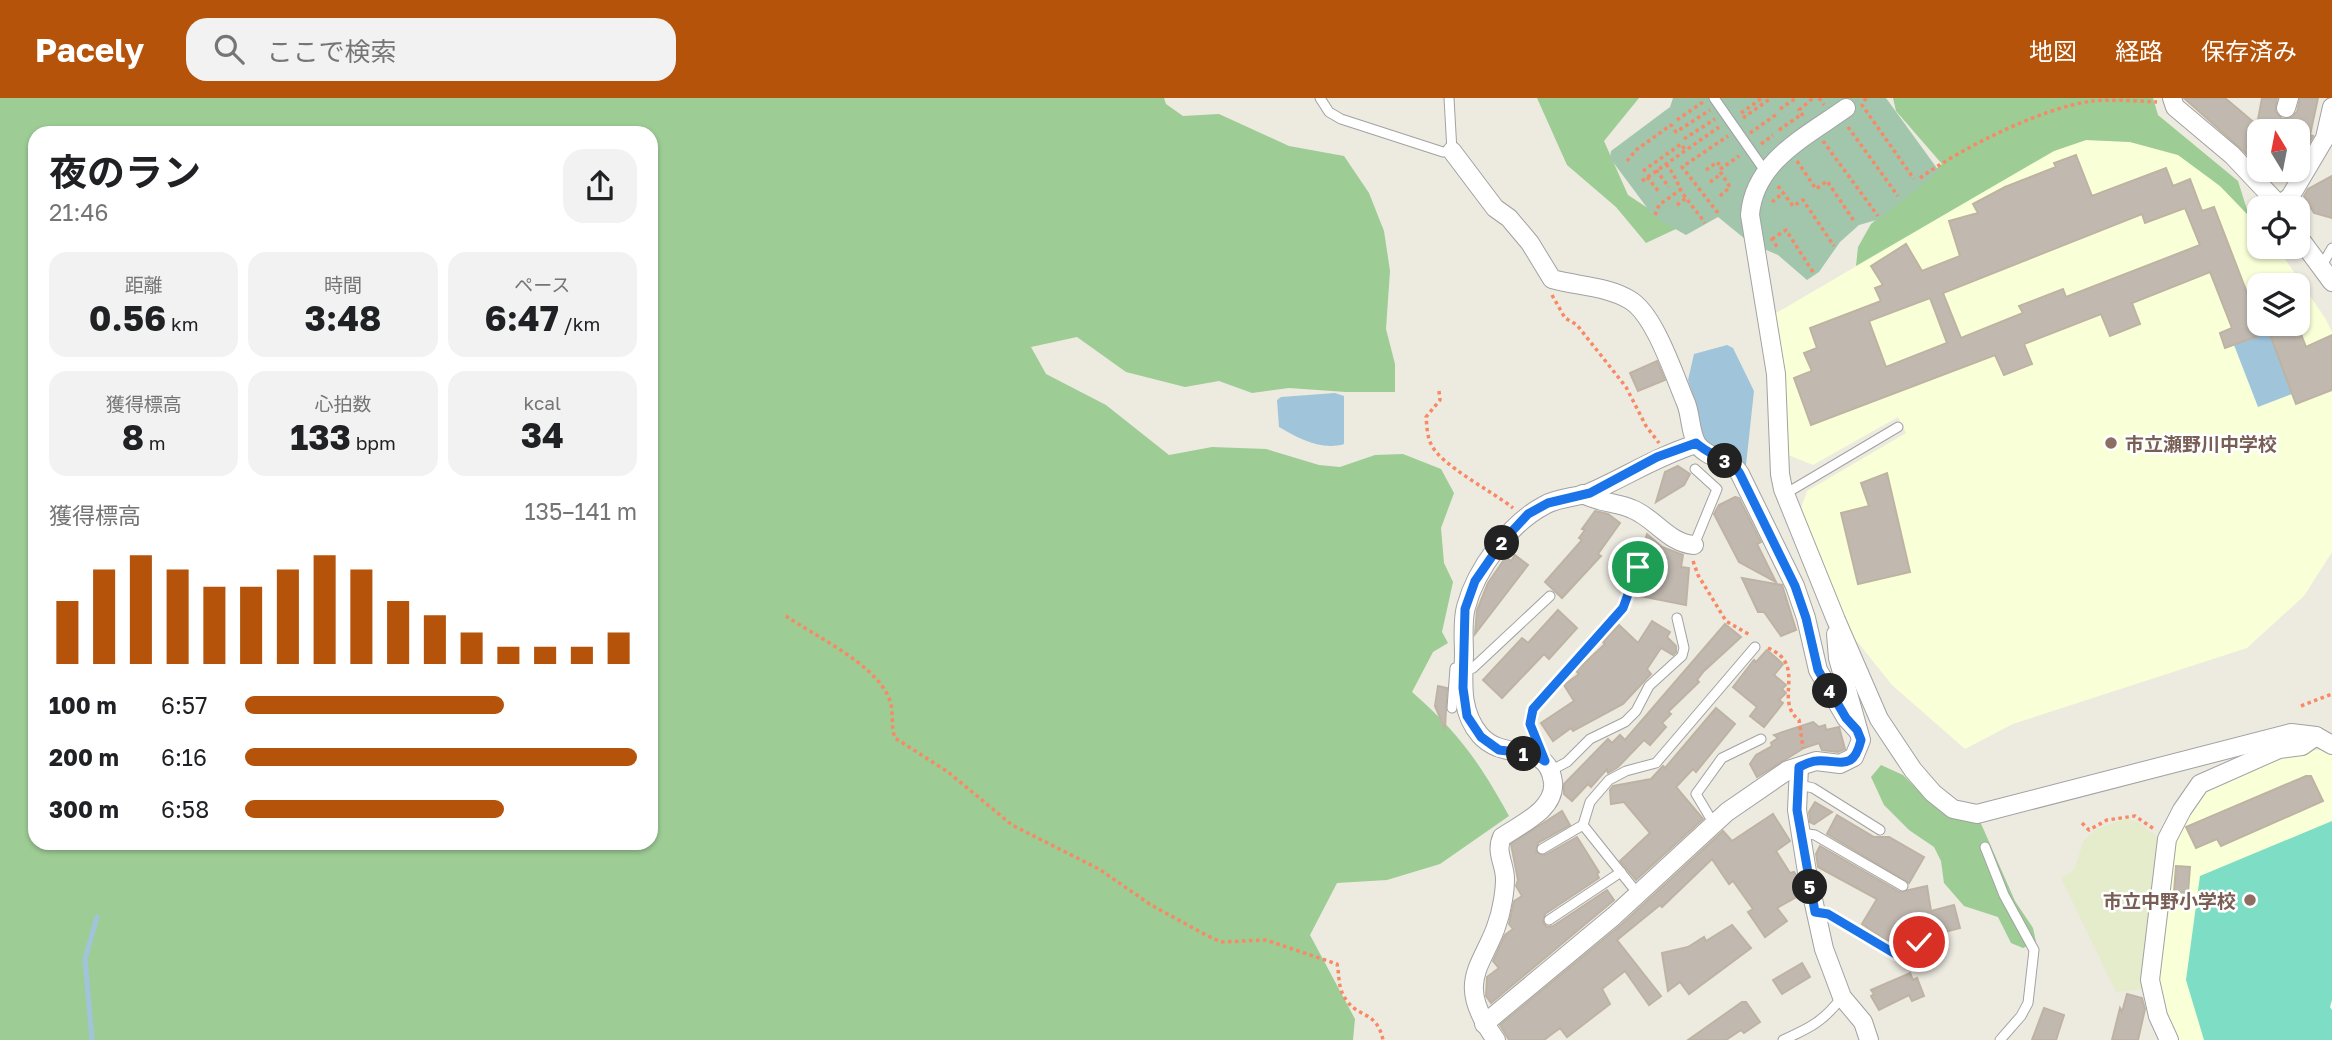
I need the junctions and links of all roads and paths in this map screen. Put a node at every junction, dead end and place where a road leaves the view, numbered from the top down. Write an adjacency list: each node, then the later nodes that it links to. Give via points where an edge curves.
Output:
1 (1320, 98): 21 (lane, via 1340,119 1432,150)
2 (1449, 98): 21 (lane)
3 (1714, 98): 15 (lane)
4 (1762, 98): 15 (path, via 1735,117)
5 (1772, 98): 15 (path)
6 (1796, 98): 15 (path, via 1779,112)
7 (1812, 98): 12 (path, via 1799,110)
8 (1866, 98): 31 (path, via 1862,105)
9 (2172, 100): 32 (path, via 2093,101 2042,114 1946,159); 41 (street)
10 (1850, 103): 14 (street); 40 (path, via 1854,119 1847,125)
11 (2332, 107): 42 (street, via 2325,138)
12 (1802, 114): 14 (path); 16 (path)
13 (1677, 120): 22 (path, via 1706,99 1713,108 1676,132 1671,125)
14 (1816, 124): 18 (street); 48 (path, via 1827,128 1819,135)
15 (1734, 125): 17 (path); 19 (lane); 20 (path); 46 (path, via 1682,167)
16 (1779, 130)
17 (1684, 139)
18 (1799, 142): 30 (street, via 1774,160); 49 (path, via 1802,148 1793,155 1816,189 1827,181)
19 (1749, 148): 24 (path); 30 (lane)
20 (1685, 150): 23 (path); 27 (path, via 1681,144)
21 (1451, 151): 57 (street, via 1495,208 1530,243)
22 (1627, 161)
23 (1666, 164): 25 (path); 36 (path, via 1680,181)
24 (1722, 168): 26 (path, via 1717,162); 28 (path, via 1718,170)
25 (1657, 170): 29 (path); 35 (path)
26 (1706, 170)
27 (1643, 171)
28 (1721, 174): 34 (path); 39 (path, via 1730,187)
29 (1647, 177): 33 (path); 37 (path)
30 (1771, 178): 38 (path); 65 (street, via 1755,190 1750,215 1776,374)
31 (1914, 178)
32 (1920, 178)
33 (1642, 181)
34 (1710, 182)
35 (1669, 187)
36 (1681, 190): 43 (path); 47 (path, via 1659,205)
37 (1659, 192)
38 (1783, 193): 44 (path); 52 (path, via 1793,206 1803,200)
39 (1720, 196)
40 (1898, 196)
41 (2271, 196)
42 (2291, 196)
43 (1686, 198): 45 (path); 50 (path)
44 (1772, 202)
45 (1677, 205)
46 (1718, 213)
47 (1655, 215)
48 (1878, 216)
49 (1854, 221)
50 (1705, 223)
51 (1772, 239): 56 (path, via 1786,230)
52 (1834, 246)
53 (2332, 248): 55 (lane)
54 (2310, 252): 55 (street)
55 (2321, 267): 58 (street)
56 (1813, 272)
57 (1552, 279): 61 (street, via 1618,295 1641,309 1687,407); 62 (path, via 1545,286 1559,310 1626,387)
58 (2332, 282)
59 (1439, 391): 66 (path, via 1440,400 1426,417 1431,447 1456,472 1493,492)
60 (1898, 427): 65 (lane)
61 (1696, 443): 62 (street); 78 (street, via 1735,466 1740,474 1795,586 1818,670)
62 (1666, 454): 64 (street)
63 (1695, 470): 67 (lane, via 1717,489)
64 (1584, 494): 66 (street, via 1548,503); 67 (street, via 1632,509 1675,540)
65 (1785, 494): 72 (street)
66 (1525, 518): 74 (street, via 1475,581 1465,609)
67 (1693, 545)
68 (1638, 567): 81 (lane, via 1623,608 1533,709 1530,724)
69 (1550, 596): 74 (lane, via 1474,668)
70 (786, 616): 99 (path, via 877,680 892,707 895,738 948,772 1012,825 1099,869 1151,905 1221,942 1266,940 1336,964 1341,992 1350,1005 1367,1013)
71 (1677, 618): 81 (lane, via 1682,656 1649,686 1636,711 1625,722 1590,739 1567,762)
72 (1836, 621): 78 (street, via 1838,658); 80 (street, via 1879,719 1913,770 1952,808 1977,814 2291,733)
73 (1755, 647): 85 (lane, via 1656,763 1609,780 1590,802)
74 (1463, 670): 77 (lane, via 1455,667); 81 (street, via 1467,716 1481,737 1499,750 1533,754)
75 (2332, 694): 76 (path)
76 (2301, 706)
77 (1452, 708)
78 (1857, 730): 82 (street, via 1859,749 1849,761 1816,761)
79 (1761, 739): 84 (lane, via 1722,758 1696,794)
80 (2324, 741): 88 (street, via 2279,749 2200,784)
81 (1547, 766): 98 (street, via 1553,788 1547,806 1498,844 1505,877 1502,904 1472,988)
82 (1800, 776): 84 (street, via 1788,770); 86 (lane); 87 (street, via 1797,810)
83 (2082, 823): 88 (path, via 2089,830 2107,820 2134,816)
84 (1714, 824): 93 (street)
85 (1583, 825): 90 (lane); 91 (lane)
86 (1880, 830)
87 (1802, 833): 92 (lane, via 1815,835); 94 (street)
88 (2167, 839): 104 (street, via 2150,980)
89 (1985, 847): 103 (lane, via 2034,950 2028,1003)
90 (1542, 849)
91 (1621, 872): 93 (lane); 95 (lane)
92 (1903, 886)
93 (1638, 894): 98 (street)
94 (1815, 912): 96 (lane, via 1828,914 1897,955); 97 (street)
95 (1549, 920)
96 (1919, 942)
97 (1842, 997): 101 (lane, via 1828,1015); 102 (street, via 1863,1023)
98 (1484, 1024): 100 (street)
99 (1383, 1040)
100 (1496, 1040)
101 (1783, 1040)
102 (1869, 1040)
103 (2000, 1040)
104 (2169, 1040)

